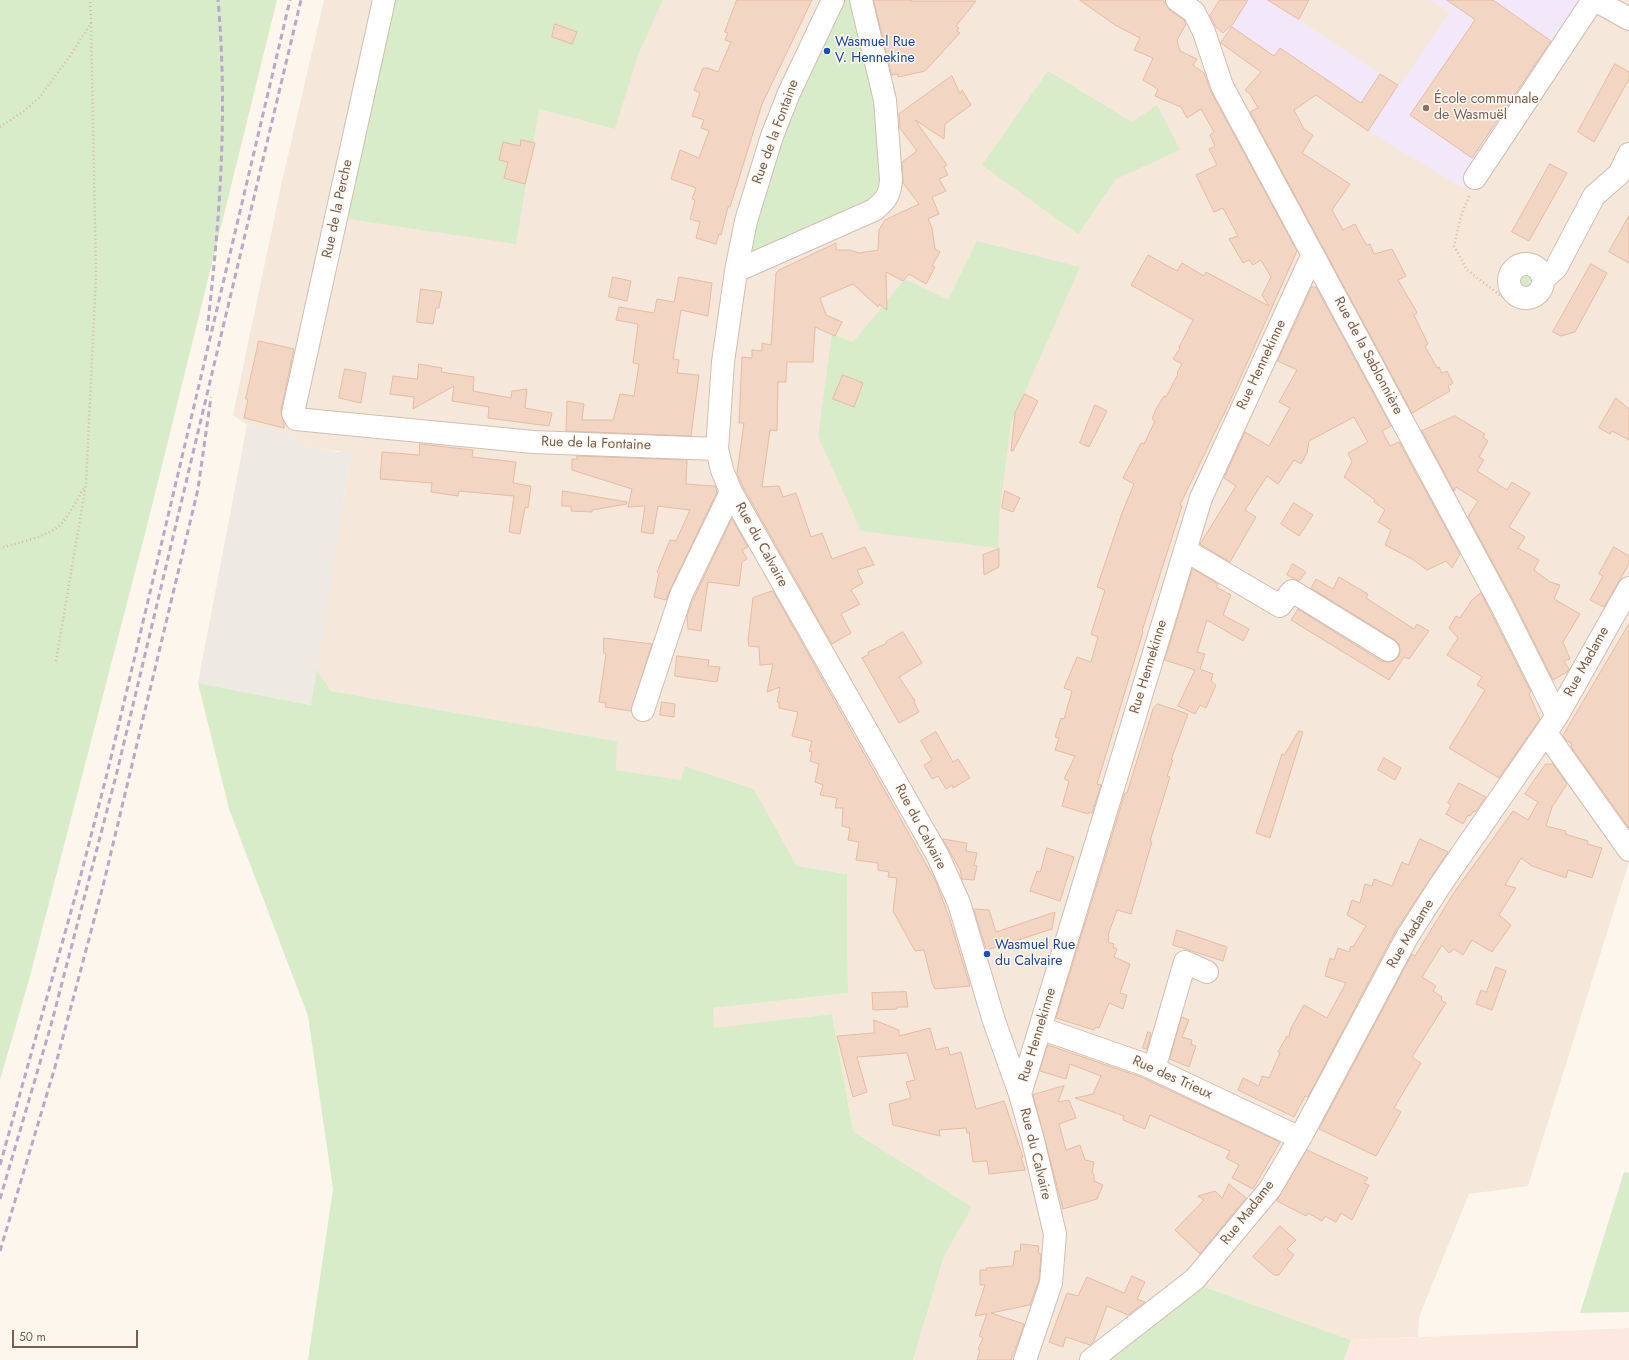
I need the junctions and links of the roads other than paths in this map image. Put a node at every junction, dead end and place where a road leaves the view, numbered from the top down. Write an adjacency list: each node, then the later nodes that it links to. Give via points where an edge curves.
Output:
1 (384, 0): 12 (street, Rue de la Perche, via 293,412)
2 (833, 0): 10 (street, Rue de la Fontaine, via 789,93 772,136 746,221)
3 (861, 0): 10 (street, via 885,100 890,191 874,210)
4 (1594, 0): 6 (street); 8 (street)
5 (1191, 4): 9 (street, Rue de la Sablonnière, via 1204,32 1222,86)
6 (1629, 19)
7 (1629, 154): 11 (street, via 1619,174 1594,196 1556,268)
8 (1475, 178)
9 (1313, 254): 15 (street, Rue Hennekinne, via 1201,498); 19 (street, Rue de la Sablonnière, via 1503,608)
10 (736, 271): 13 (street, Rue de la Fontaine, via 723,362)
11 (1543, 280): 11 (street, via 1542,274 1528,264 1516,267 1508,282 1518,297 1524,299 1540,292)
12 (296, 419): 13 (street, Rue de la Fontaine, via 533,442)
13 (717, 449): 14 (street, Rue du Calvaire)
14 (731, 492): 18 (street, via 681,595); 24 (street, Rue du Calvaire, via 938,856 959,904 994,1022)
15 (1185, 550): 17 (street, via 1280,606 1292,591); 22 (street, Rue Hennekinne)
16 (1629, 588): 19 (street, Rue Madame)
17 (1388, 650)
18 (643, 710)
19 (1552, 725): 20 (street, Rue de la Sablonnière); 25 (street, Rue Madame, via 1407,936)
20 (1629, 850)
21 (1208, 972): 23 (street, via 1185,962)
22 (1040, 1028): 23 (street, Rue des Trieux); 24 (street, Rue Hennekinne)
23 (1154, 1069): 25 (street, Rue des Trieux)
24 (1020, 1094): 26 (street, Rue du Calvaire, via 1055,1234 1051,1283)
25 (1300, 1138): 27 (street, Rue Madame, via 1270,1189 1195,1279)
26 (1025, 1360)
27 (1091, 1360)

